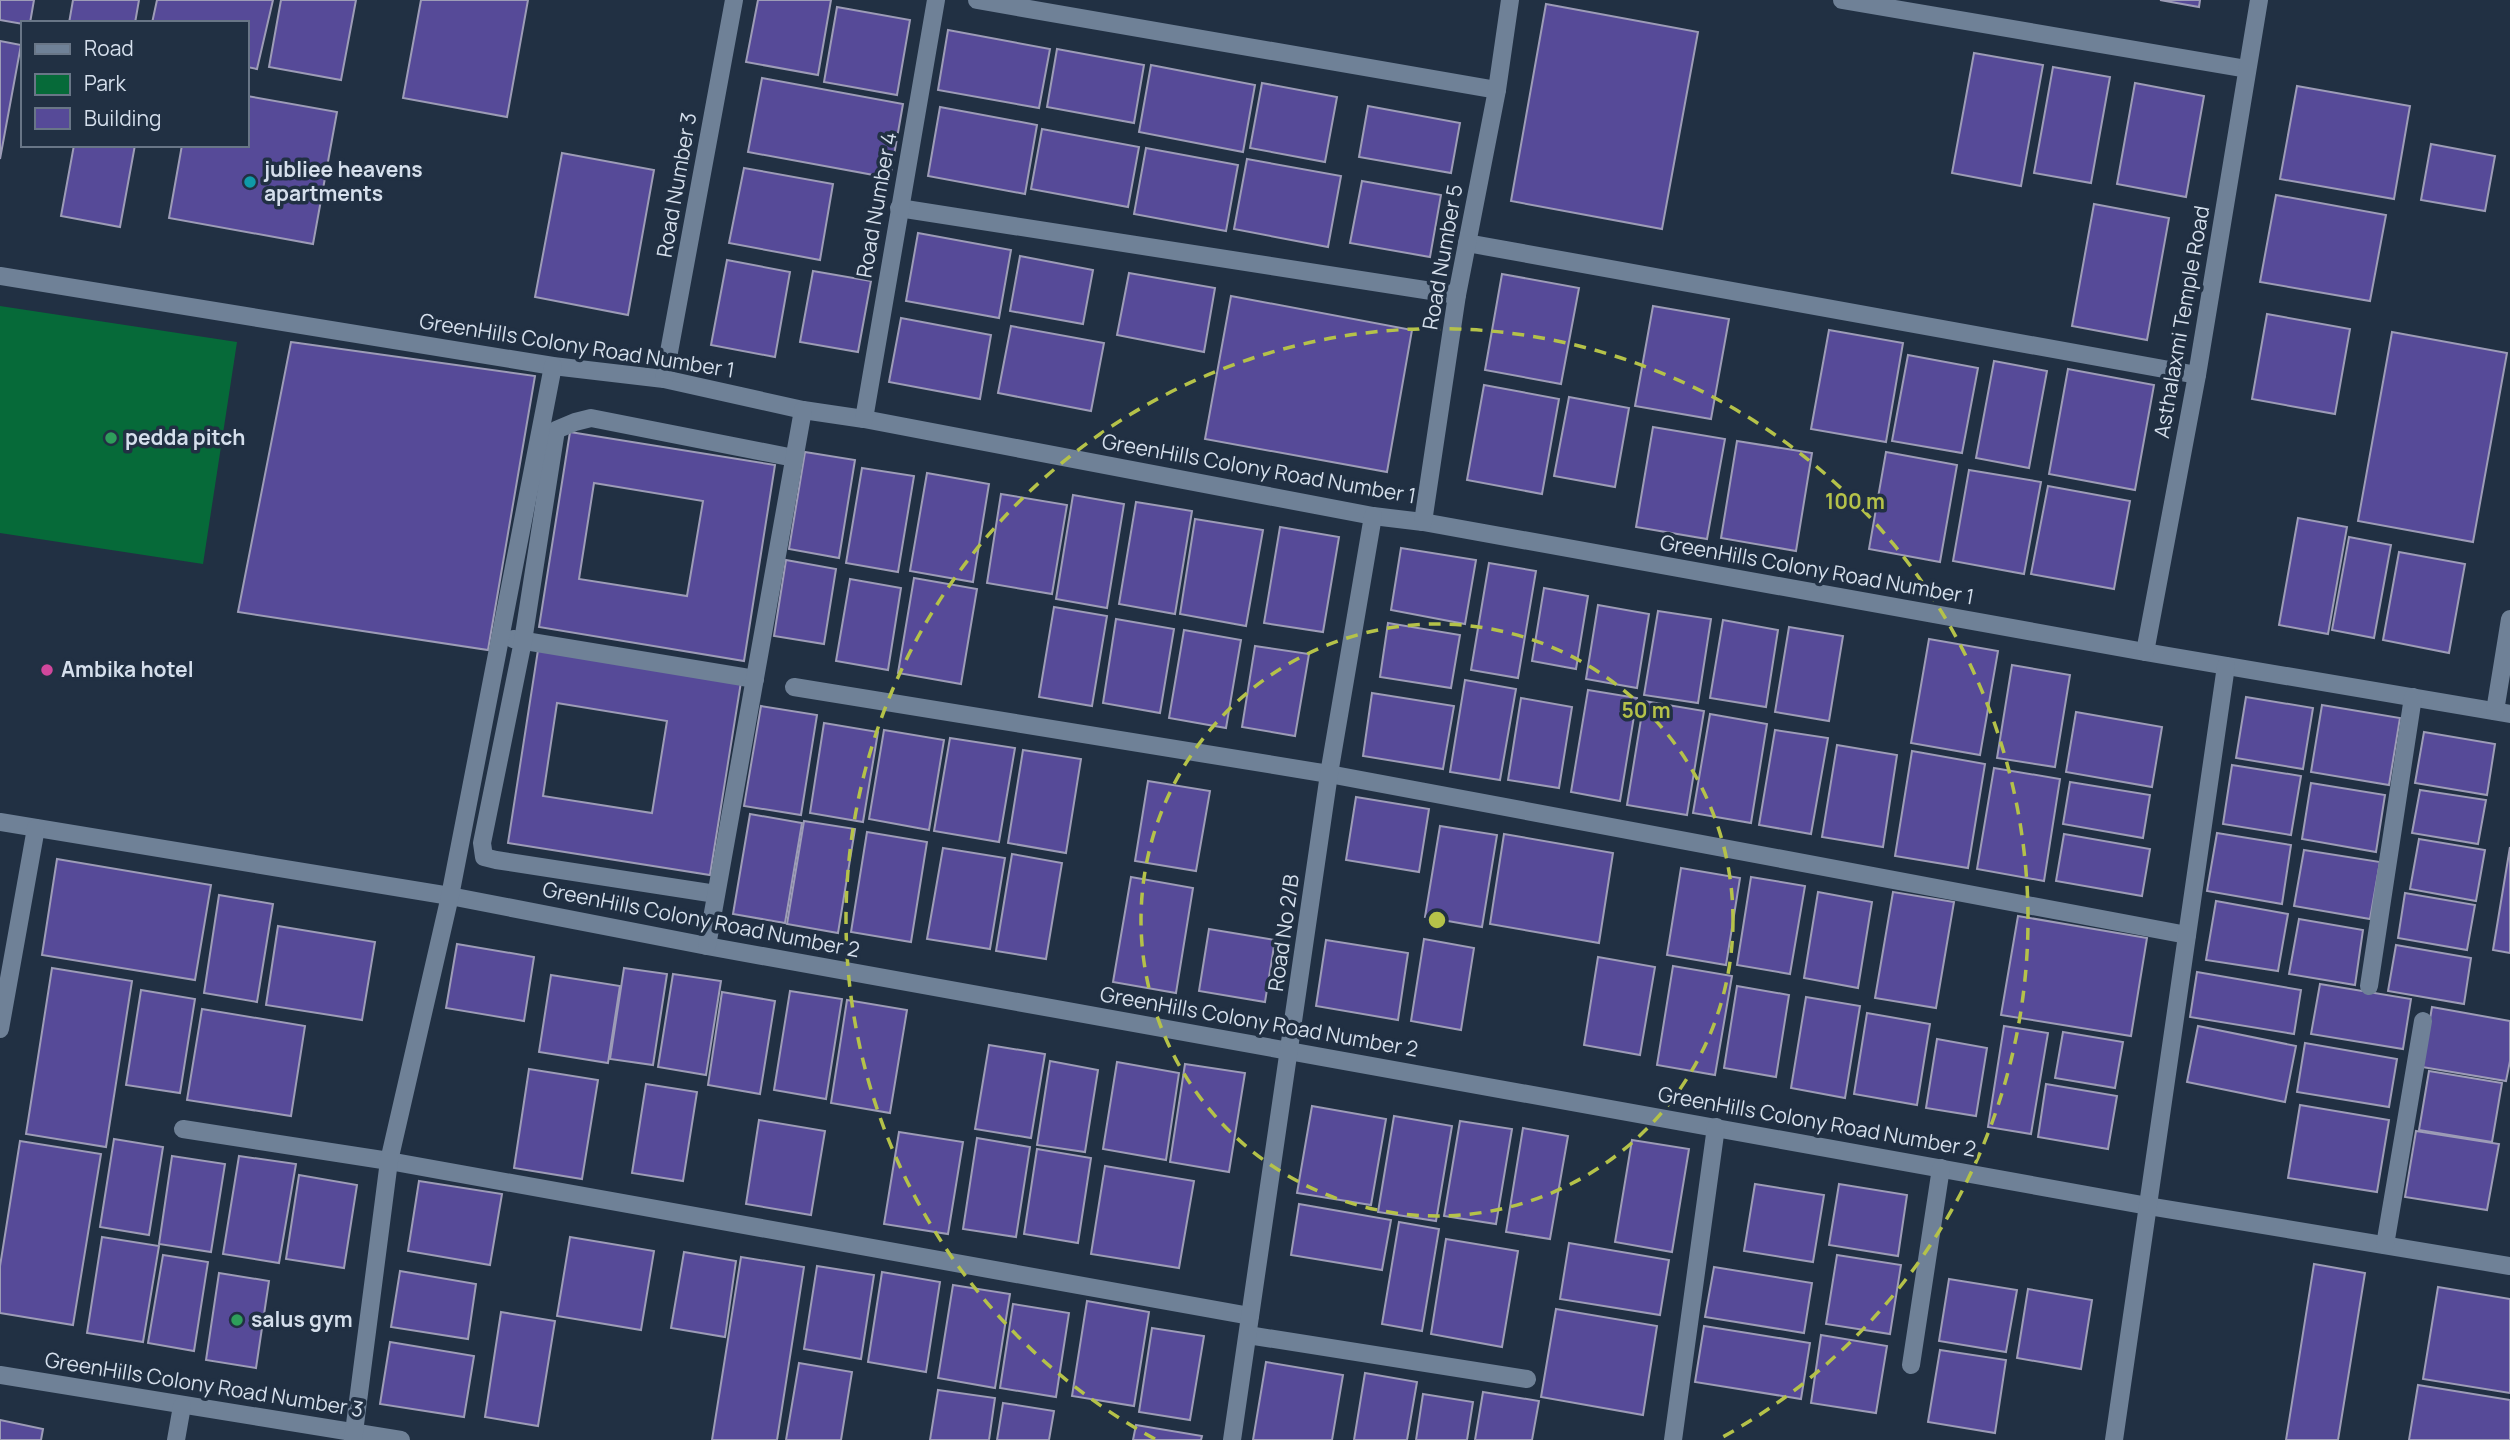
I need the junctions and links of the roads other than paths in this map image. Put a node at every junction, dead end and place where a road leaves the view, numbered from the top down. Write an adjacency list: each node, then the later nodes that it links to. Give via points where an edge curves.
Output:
1 (734, 0): 15 (street, Road Number 3)
2 (936, 0): 9 (street, Road Number 4)
3 (977, 0): 8 (street)
4 (1510, 0): 8 (street, Road Number 5)
5 (1842, 0): 7 (street)
6 (2259, 0): 7 (street, Asthalaxmi Temple Road)
7 (2247, 69): 14 (street, Asthalaxmi Temple Road)
8 (1497, 90): 10 (street, Road Number 5)
9 (900, 208): 12 (street); 17 (street, Road Number 4)
10 (1467, 243): 12 (street, Road Number 5); 14 (street)
11 (0, 276): 13 (street, GreenHills Colony Road Number 1)
12 (1457, 295): 20 (street, Road Number 5)
13 (553, 366): 15 (street, GreenHills Colony Road Number 1); 22 (street)
14 (2197, 375): 24 (street, Asthalaxmi Temple Road)
15 (664, 379): 16 (street, GreenHills Colony Road Number 1)
16 (803, 410): 17 (street, GreenHills Colony Road Number 1); 18 (street)
17 (864, 419): 19 (street, GreenHills Colony Road Number 1)
18 (794, 458): 23 (street, via 591,418 556,430); 26 (street)
19 (1373, 516): 20 (street, GreenHills Colony Road Number 1); 30 (street, Road No 2/B)
20 (1423, 522): 24 (street, GreenHills Colony Road Number 1)
21 (2510, 619): 29 (street)
22 (499, 636): 23 (street); 34 (street)
23 (523, 641): 26 (street); 33 (street, via 482,843 484,857)
24 (2145, 652): 25 (street, GreenHills Colony Road Number 1)
25 (2226, 666): 28 (street, GreenHills Colony Road Number 1); 35 (street)
26 (755, 679): 33 (street)
27 (794, 687): 30 (street)
28 (2413, 697): 29 (street, GreenHills Colony Road Number 1); 37 (street)
29 (2502, 713)
30 (1329, 774): 35 (street); 40 (street, Road No 2/B)
31 (0, 822): 32 (street, GreenHills Colony Road Number 2)
32 (36, 828): 34 (street, GreenHills Colony Road Number 2); 39 (street)
33 (716, 894): 36 (street)
34 (450, 896): 36 (street, GreenHills Colony Road Number 2); 43 (street)
35 (2187, 935): 45 (street)
36 (707, 946): 40 (street, GreenHills Colony Road Number 2)
37 (2369, 986)
38 (2424, 1021): 46 (street)
39 (0, 1029)
40 (1290, 1050): 41 (street, GreenHills Colony Road Number 2); 48 (street, Road No 2/B)
41 (1716, 1127): 44 (street, GreenHills Colony Road Number 2); 58 (street)
42 (183, 1129): 43 (street)
43 (389, 1161): 48 (street); 54 (street)
44 (1941, 1168): 45 (street, GreenHills Colony Road Number 2); 50 (street)
45 (2148, 1206): 46 (street, GreenHills Colony Road Number 2); 59 (street)
46 (2385, 1245): 47 (street, GreenHills Colony Road Number 2)
47 (2510, 1266)
48 (1250, 1316): 49 (street, Road No 2/B)
49 (1248, 1335): 52 (street); 57 (street, Road No 2/B)
50 (1911, 1365)
51 (0, 1375): 53 (street, GreenHills Colony Road Number 3)
52 (1527, 1379)
53 (183, 1406): 54 (street, GreenHills Colony Road Number 3); 55 (street)
54 (354, 1436): 56 (street, GreenHills Colony Road Number 3)
55 (176, 1440)
56 (401, 1440)
57 (1232, 1440)
58 (1673, 1440)
59 (2114, 1440)

